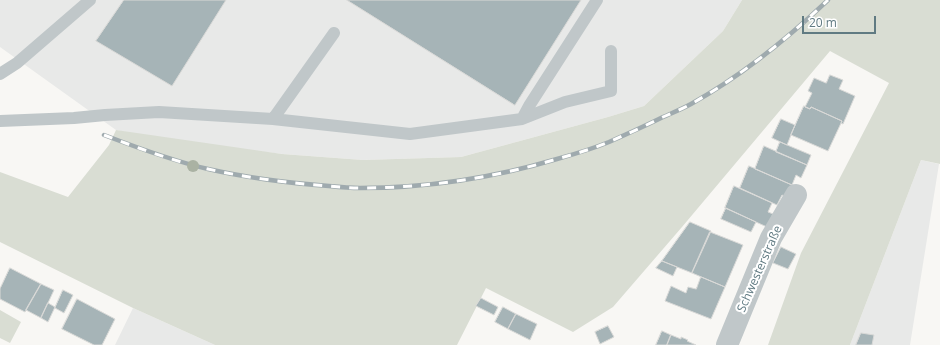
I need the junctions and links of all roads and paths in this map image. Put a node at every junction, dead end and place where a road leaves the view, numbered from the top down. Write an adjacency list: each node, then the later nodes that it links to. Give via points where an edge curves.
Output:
1 (90, 0): 5 (lane, via 17,63)
2 (597, 0): 7 (lane)
3 (334, 33): 6 (lane)
4 (611, 51): 7 (lane, via 611,91 565,102)
5 (0, 74)
6 (273, 119): 7 (lane, via 410,134); 8 (lane, via 159,112)
7 (522, 119)
8 (0, 121)
9 (796, 195): 10 (street, Schwesterstraße, via 771,238)
10 (727, 345)

